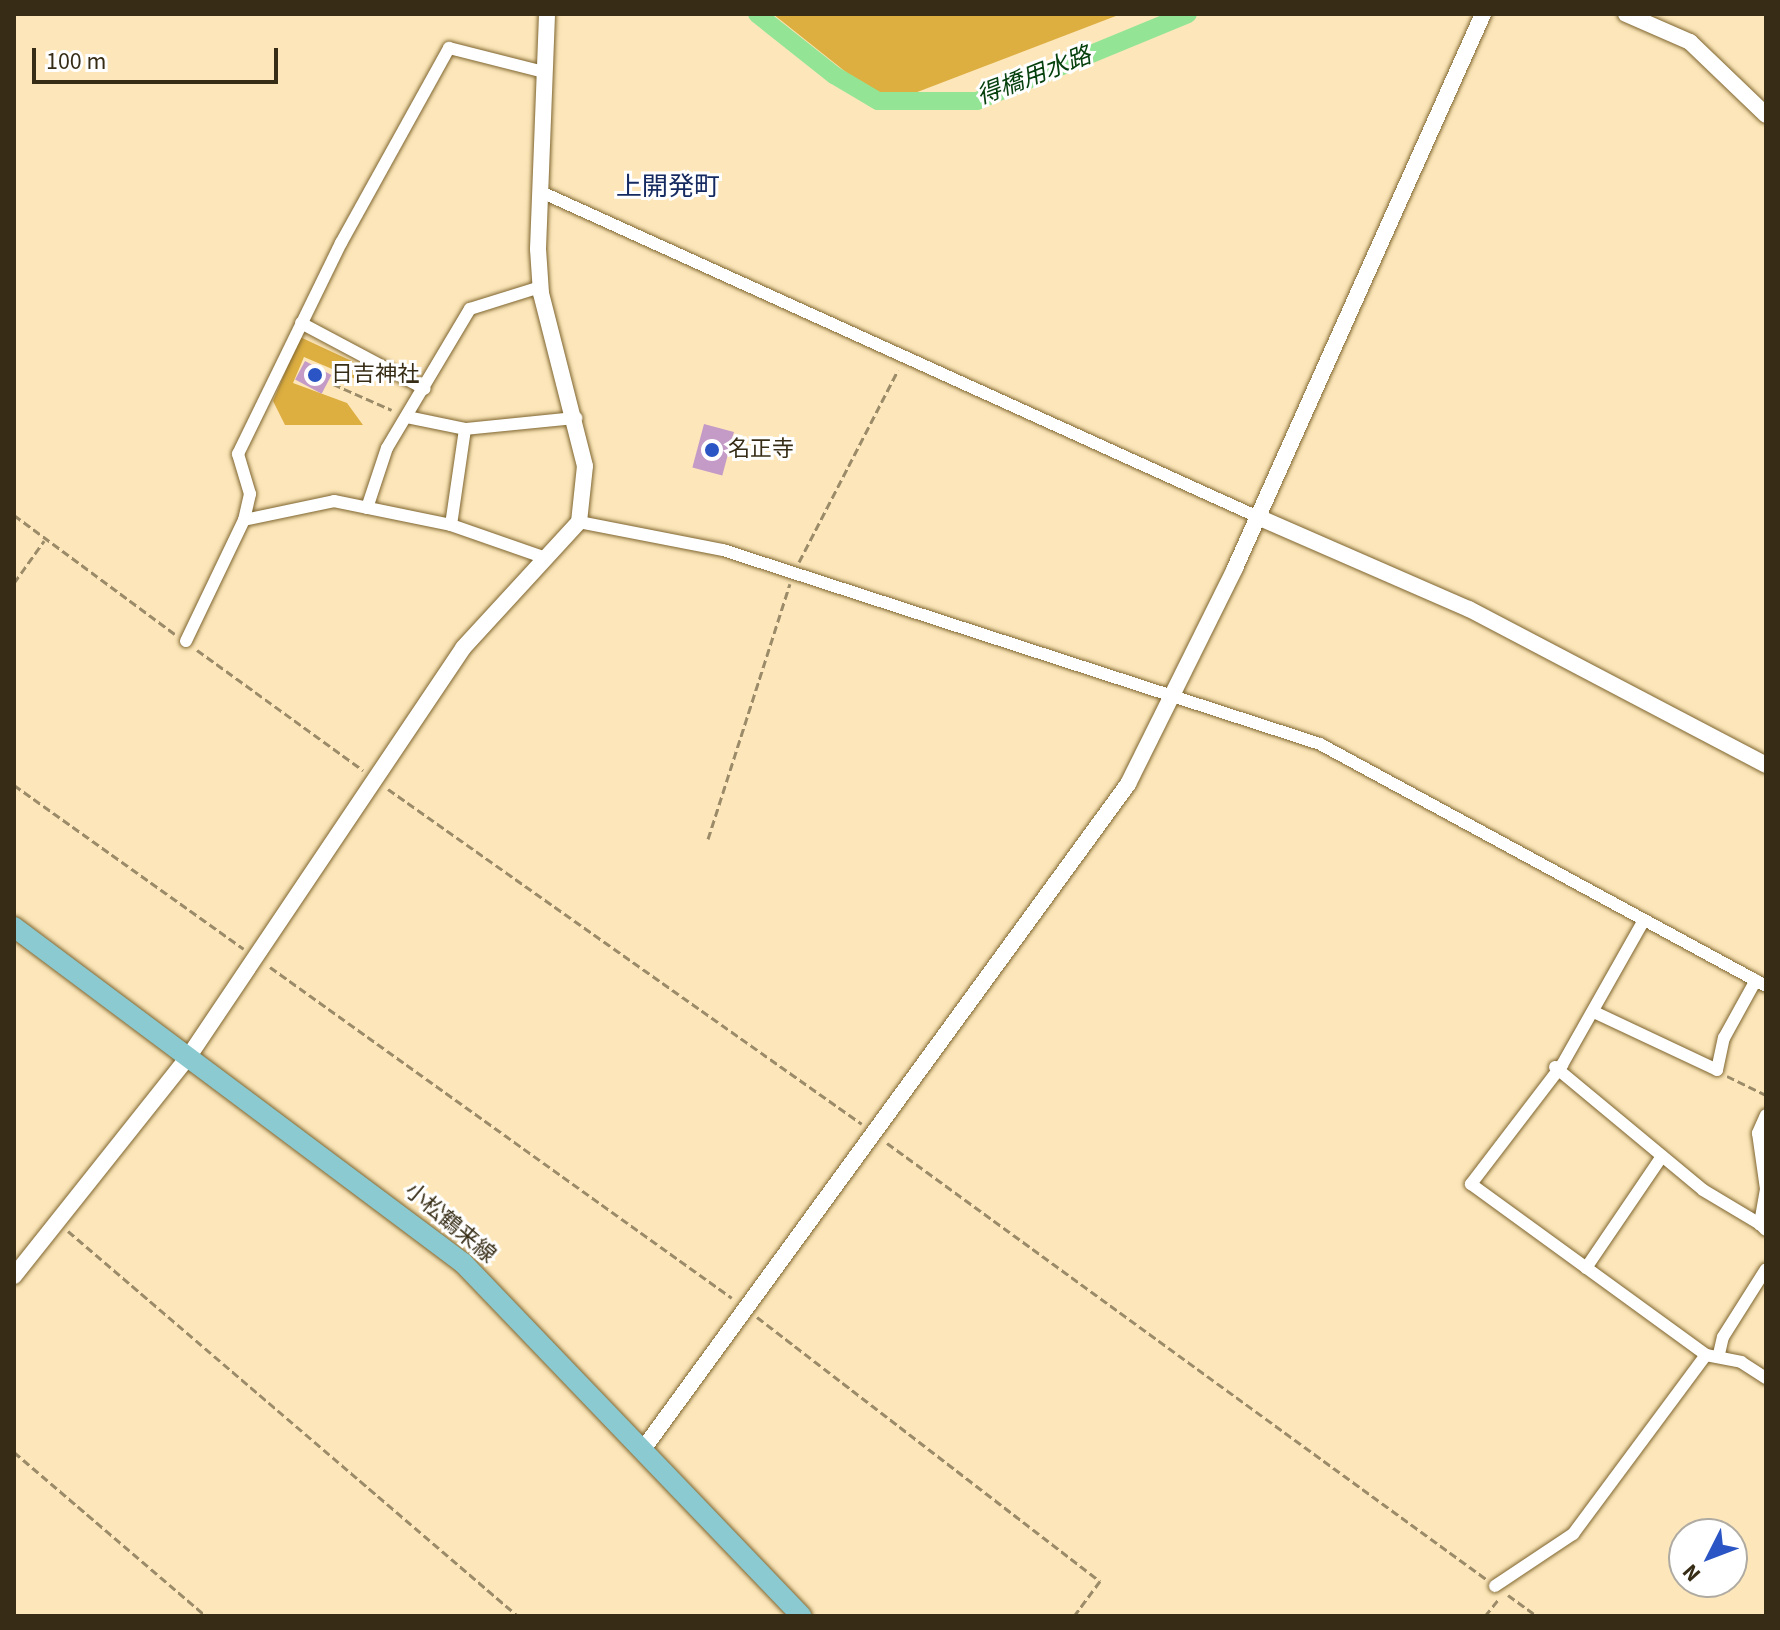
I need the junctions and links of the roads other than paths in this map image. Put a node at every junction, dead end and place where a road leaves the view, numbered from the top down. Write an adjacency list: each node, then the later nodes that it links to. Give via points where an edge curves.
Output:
1 (547, 14): 4 (street)
2 (1483, 14): 14 (street)
3 (1626, 14): 5 (street, via 1690,42)
4 (544, 72): 6 (street); 8 (street, via 449,48)
5 (1766, 115)
6 (539, 191): 7 (street); 14 (street)
7 (540, 287): 9 (street, via 470,309); 11 (street)
8 (301, 323): 9 (street); 15 (street, via 238,454 250,494)
9 (425, 389): 10 (street)
10 (407, 417): 12 (street); 13 (street, via 387,448)
11 (576, 418): 12 (street); 16 (street, via 585,466)
12 (465, 429): 17 (street)
13 (367, 508): 15 (street, via 334,501); 17 (street)
14 (1258, 517): 20 (street); 21 (street, via 1469,609)
15 (244, 520): 19 (street)
16 (579, 522): 18 (street); 20 (street, via 723,550)
17 (451, 525): 18 (street)
18 (546, 558): 26 (street, via 471,637)
19 (186, 641)
20 (1176, 693): 22 (street, via 1320,744); 36 (street, via 1128,784)
21 (1766, 765)
22 (1644, 920): 24 (street); 25 (street)
23 (14, 927): 26 (main road, 小松鶴来線)
24 (1761, 983): 25 (street, via 1732,1019 1717,1070)
25 (1594, 1012): 27 (street)
26 (189, 1056): 33 (street); 36 (main road, 小松鶴来線, via 463,1263)
27 (1555, 1067): 29 (street); 31 (street, via 1471,1184)
28 (1766, 1115): 30 (street, via 1758,1133 1766,1189)
29 (1662, 1156): 30 (street); 31 (street)
30 (1763, 1227)
31 (1586, 1268): 34 (street)
32 (1766, 1269): 34 (street)
33 (14, 1276)
34 (1713, 1355): 35 (street); 37 (street, via 1573,1534)
35 (1766, 1378)
36 (644, 1448): 38 (main road, 小松鶴来線)
37 (1500, 1589)
38 (801, 1616)

